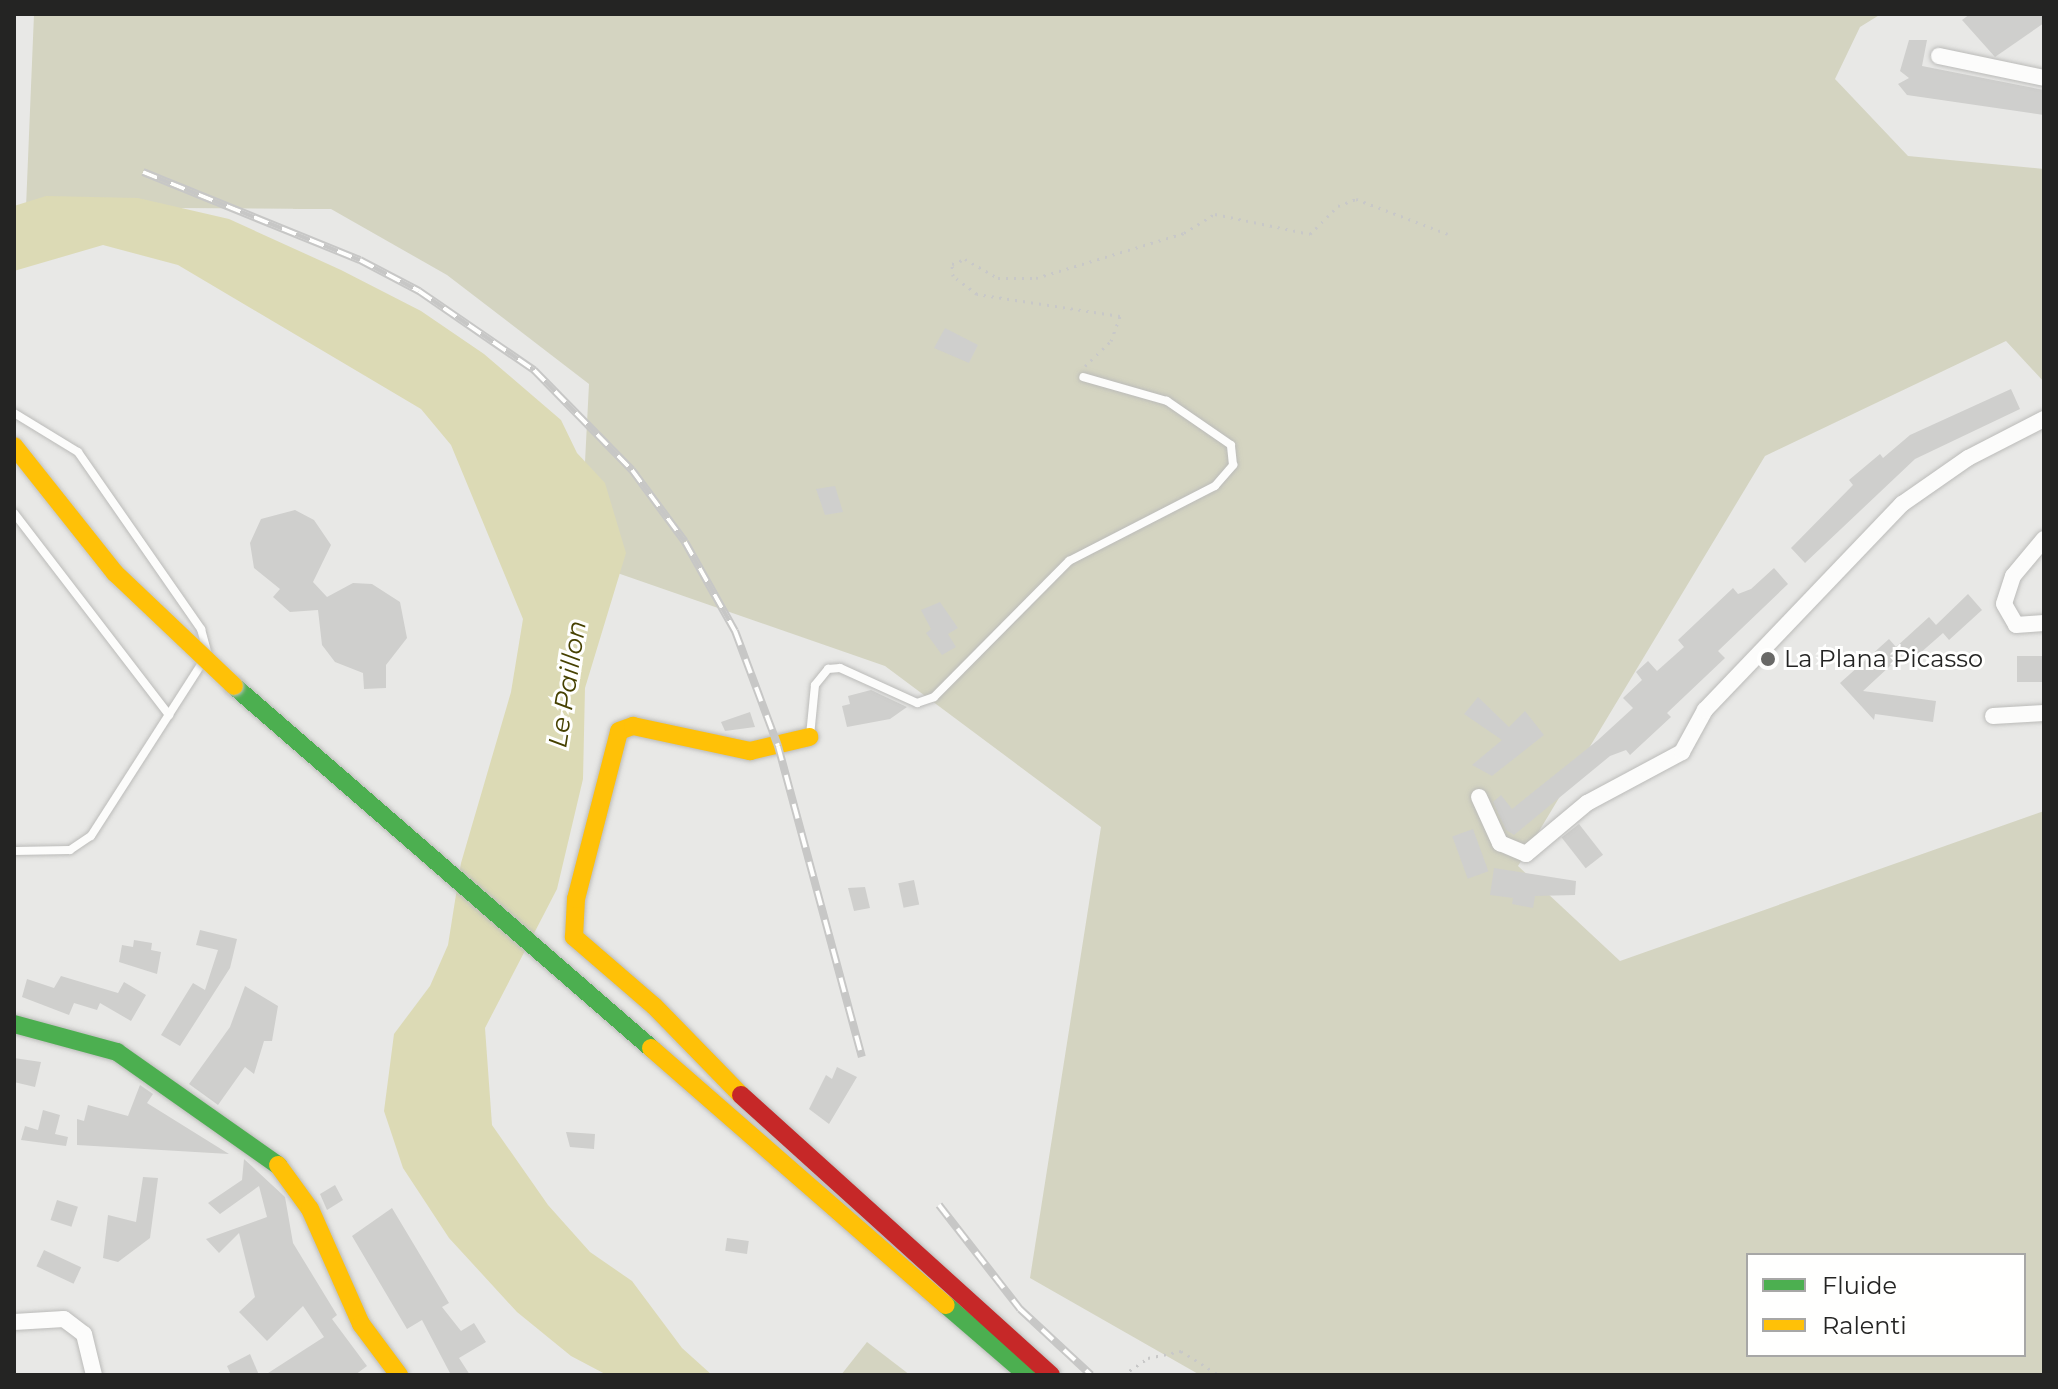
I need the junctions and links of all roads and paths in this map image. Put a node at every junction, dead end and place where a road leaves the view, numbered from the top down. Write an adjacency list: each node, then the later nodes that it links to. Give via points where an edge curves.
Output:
1 (1939, 56): 2 (street)
2 (2044, 78)
3 (1448, 234): 4 (path, via 1356,199 1338,206 1310,234 1215,214 1184,233 1036,278 998,278 965,259 952,264 953,276 977,294 1120,316 1121,325 1090,359)
4 (1083, 377): 16 (lane, via 1167,401 1231,445 1233,465 1215,486 1069,561 934,697 917,703 840,668 828,669 815,685)
5 (14, 413): 14 (lane, via 78,452 203,634 207,653)
6 (2044, 419): 17 (street, via 1968,458 1902,504 1705,710 1682,752 1587,803 1526,854 1500,843)
7 (14, 446): 12 (main road, bridge, via 115,573)
8 (14, 464): 12 (main road, via 108,579)
9 (14, 513): 14 (lane)
10 (2044, 539): 11 (street, via 2013,576 2004,604 2010,622)
11 (2044, 623)
12 (231, 689): 19 (main road)
13 (2044, 713): 15 (street)
14 (169, 715): 18 (lane, via 91,836 70,850)
15 (1993, 716)
16 (809, 737): 26 (main road, via 750,751 633,726 619,731 576,899 574,937 654,1006 787,1143)
17 (1479, 797)
18 (14, 851)
19 (576, 990): 24 (main road); 25 (main road)
20 (14, 1024): 23 (main road, via 117,1052 283,1169 310,1209 361,1324)
21 (14, 1322): 22 (street, via 64,1319 84,1334)
22 (94, 1375)
23 (399, 1375)
24 (1009, 1375)
25 (1027, 1375)
26 (1051, 1375)
27 (1123, 1375): 28 (path, via 1148,1358 1181,1351)
28 (1219, 1375)

